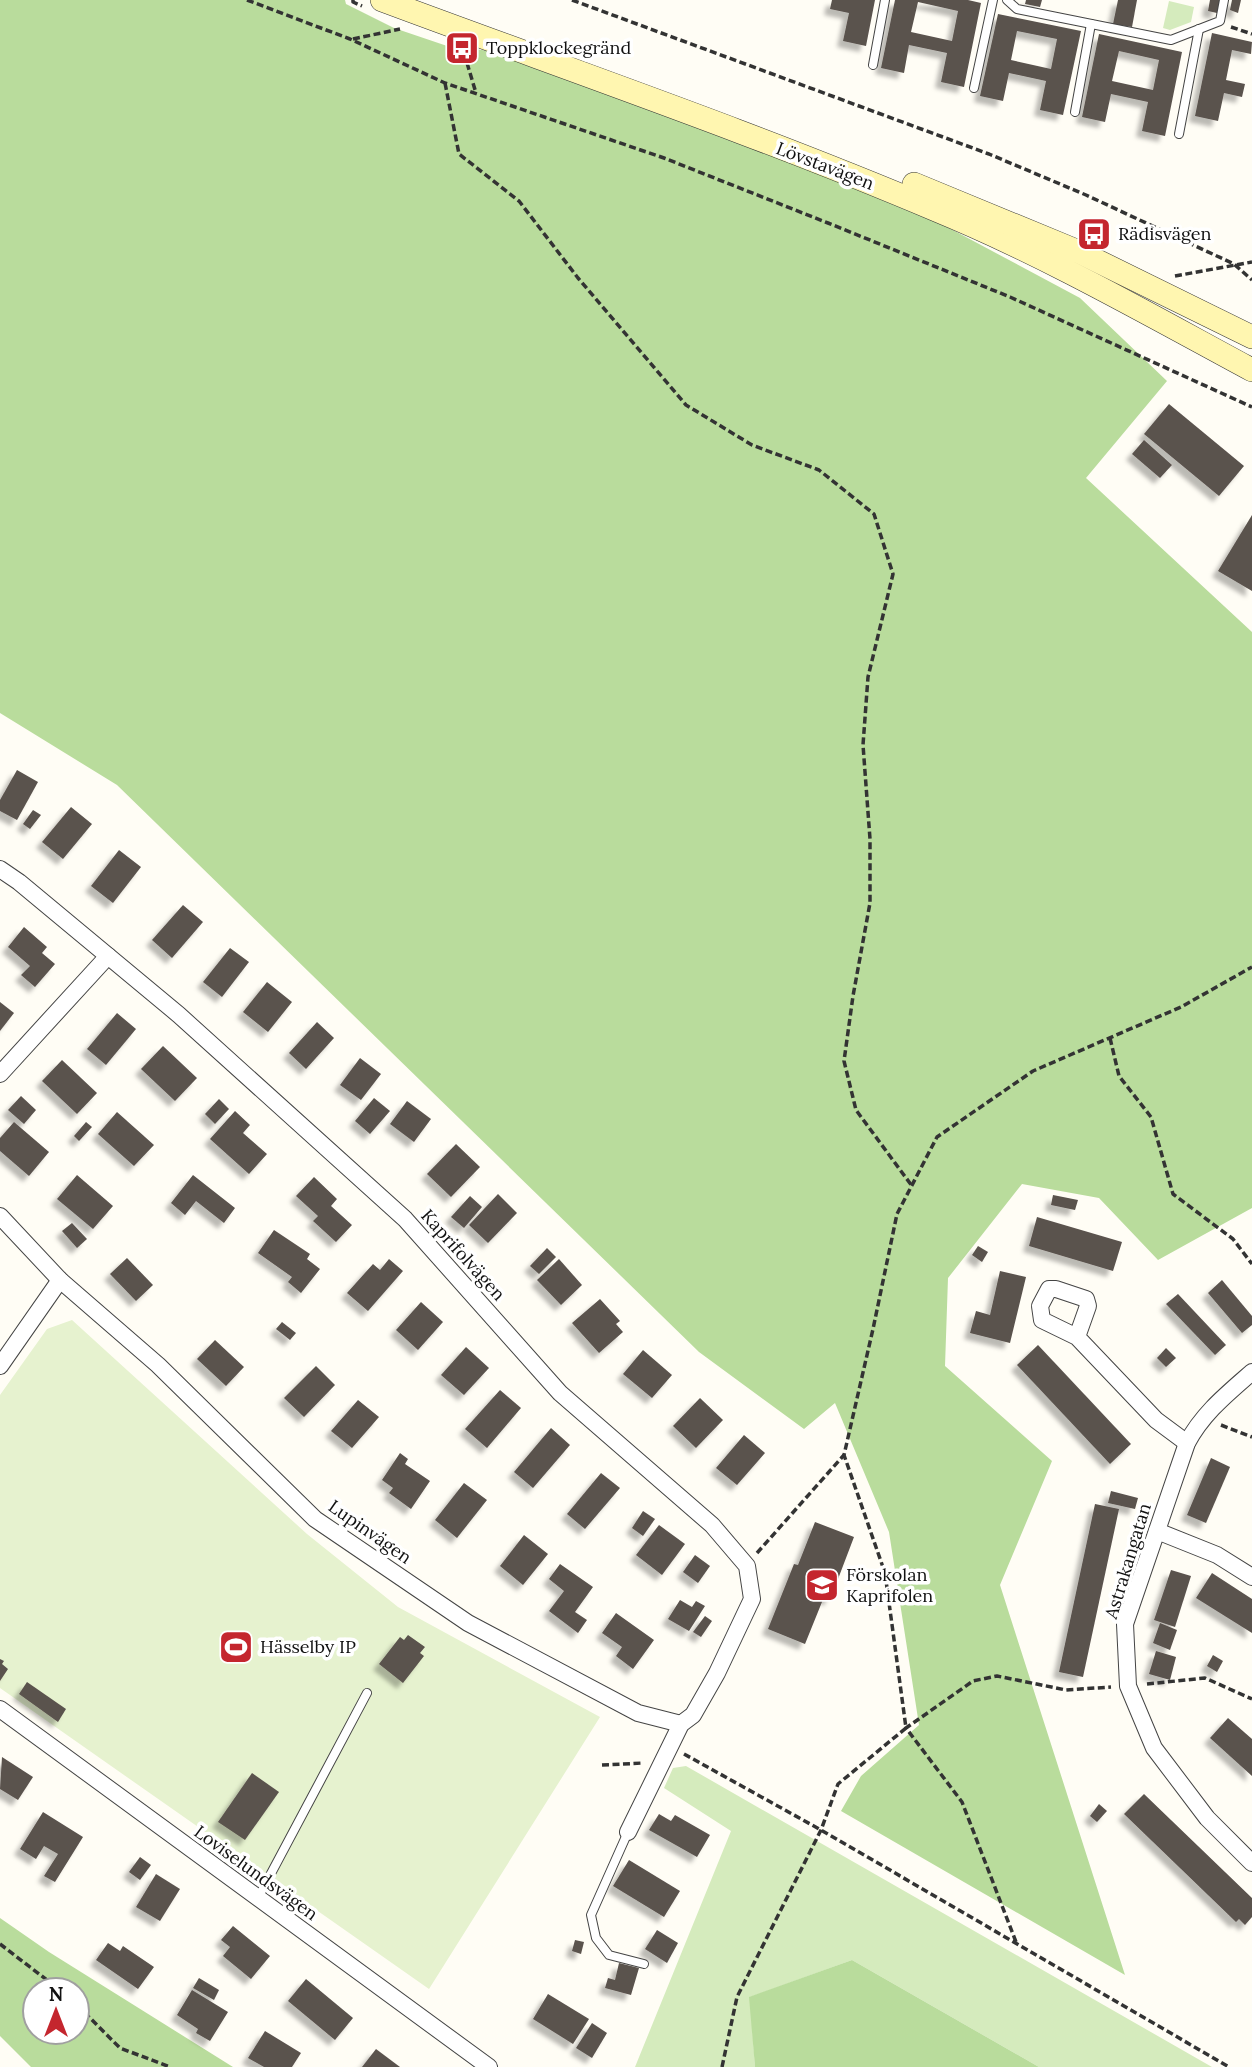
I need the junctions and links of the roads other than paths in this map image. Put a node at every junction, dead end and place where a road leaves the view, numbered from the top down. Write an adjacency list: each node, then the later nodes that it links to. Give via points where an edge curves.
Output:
1 (382, 0): 14 (street, Lövstavägen, via 938,211 1067,270)
2 (425, 0): 13 (street, Lövstavägen, via 946,197 1079,252)
3 (885, 0): 9 (lane)
4 (993, 0): 10 (lane)
5 (1007, 0): 7 (lane, via 1017,9)
6 (1224, 0): 8 (lane, via 1220,21)
7 (1091, 24): 8 (lane, via 1171,40); 11 (lane)
8 (1199, 29): 12 (lane)
9 (873, 65)
10 (974, 88)
11 (1075, 112)
12 (1179, 134)
13 (1252, 337)
14 (1252, 370)
15 (0, 869): 16 (street, Kaprifolvägen)
16 (108, 956): 17 (street); 28 (street, Kaprifolvägen, via 405,1219 559,1393 712,1525 747,1566 752,1599 717,1673 693,1715)
17 (0, 1074)
18 (0, 1216): 19 (street, Lupinvägen)
19 (60, 1280): 21 (street); 28 (street, Lupinvägen, via 158,1365 316,1519 468,1623 638,1713)
20 (1077, 1336): 23 (street, via 1156,1420)
21 (0, 1366)
22 (1252, 1373): 23 (street, Astrakangatan, via 1214,1405)
23 (1187, 1443): 24 (street, Astrakangatan)
24 (1157, 1531): 25 (street, via 1217,1555); 30 (street, Astrakangatan, via 1125,1624 1128,1686 1154,1748 1208,1818)
25 (1252, 1577)
26 (367, 1693): 31 (lane)
27 (0, 1709): 31 (street, Loviselundsvägen)
28 (681, 1724): 29 (street)
29 (628, 1832): 32 (lane, via 591,1915 596,1938 609,1955)
30 (1252, 1864)
31 (258, 1898): 33 (street, Loviselundsvägen)
32 (644, 1964)
33 (472, 2062): 34 (street, Loviselundsvägen)
34 (489, 2067)

